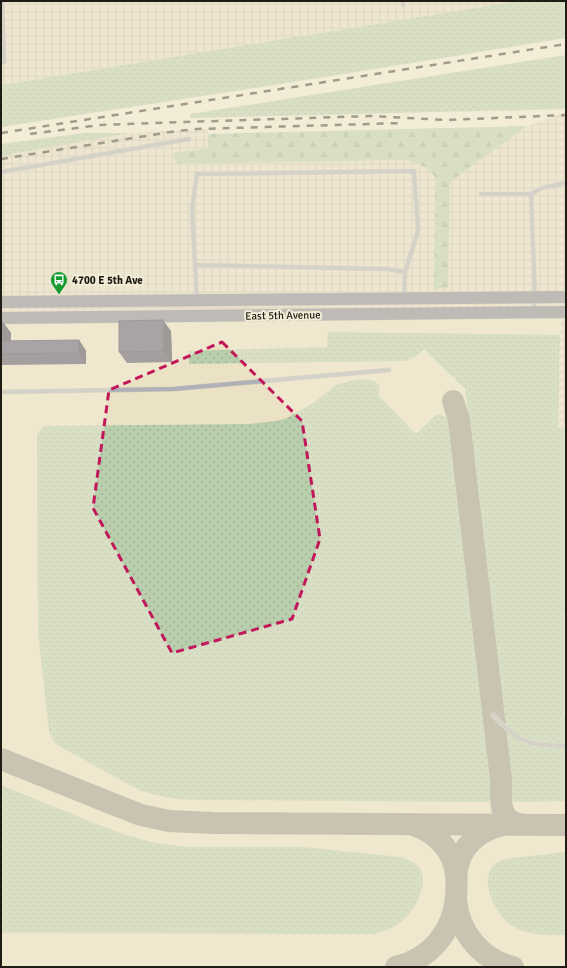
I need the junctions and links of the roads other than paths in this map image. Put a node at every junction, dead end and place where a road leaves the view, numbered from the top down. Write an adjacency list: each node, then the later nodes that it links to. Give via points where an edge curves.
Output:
1 (2, 1): 2 (lane, via 4,62)
2 (1, 63)
3 (189, 139): 4 (lane)
4 (1, 172)
5 (566, 183): 7 (lane, via 542,188)
6 (481, 194): 7 (lane)
7 (531, 194): 10 (lane)
8 (195, 265): 9 (lane, via 387,269); 9 (lane, via 192,209 197,174 414,171 418,232); 13 (lane)
9 (405, 272): 12 (lane)
10 (535, 297): 11 (main road, East 5th Avenue); 12 (main road, East 5th Avenue); 16 (lane)
11 (566, 297)
12 (404, 298): 13 (main road, East 5th Avenue)
13 (197, 300): 15 (main road, East 5th Avenue)
14 (1, 302): 15 (main road, East 5th Avenue)
15 (47, 309): 16 (main road, East 5th Avenue); 18 (main road, East 5th Avenue)
16 (534, 312): 17 (main road, East 5th Avenue)
17 (566, 312)
18 (1, 318)
19 (389, 370): 20 (lane, via 173,389)
20 (1, 392)
21 (494, 715): 22 (lane, via 510,732 527,742 544,746)
22 (566, 746)

